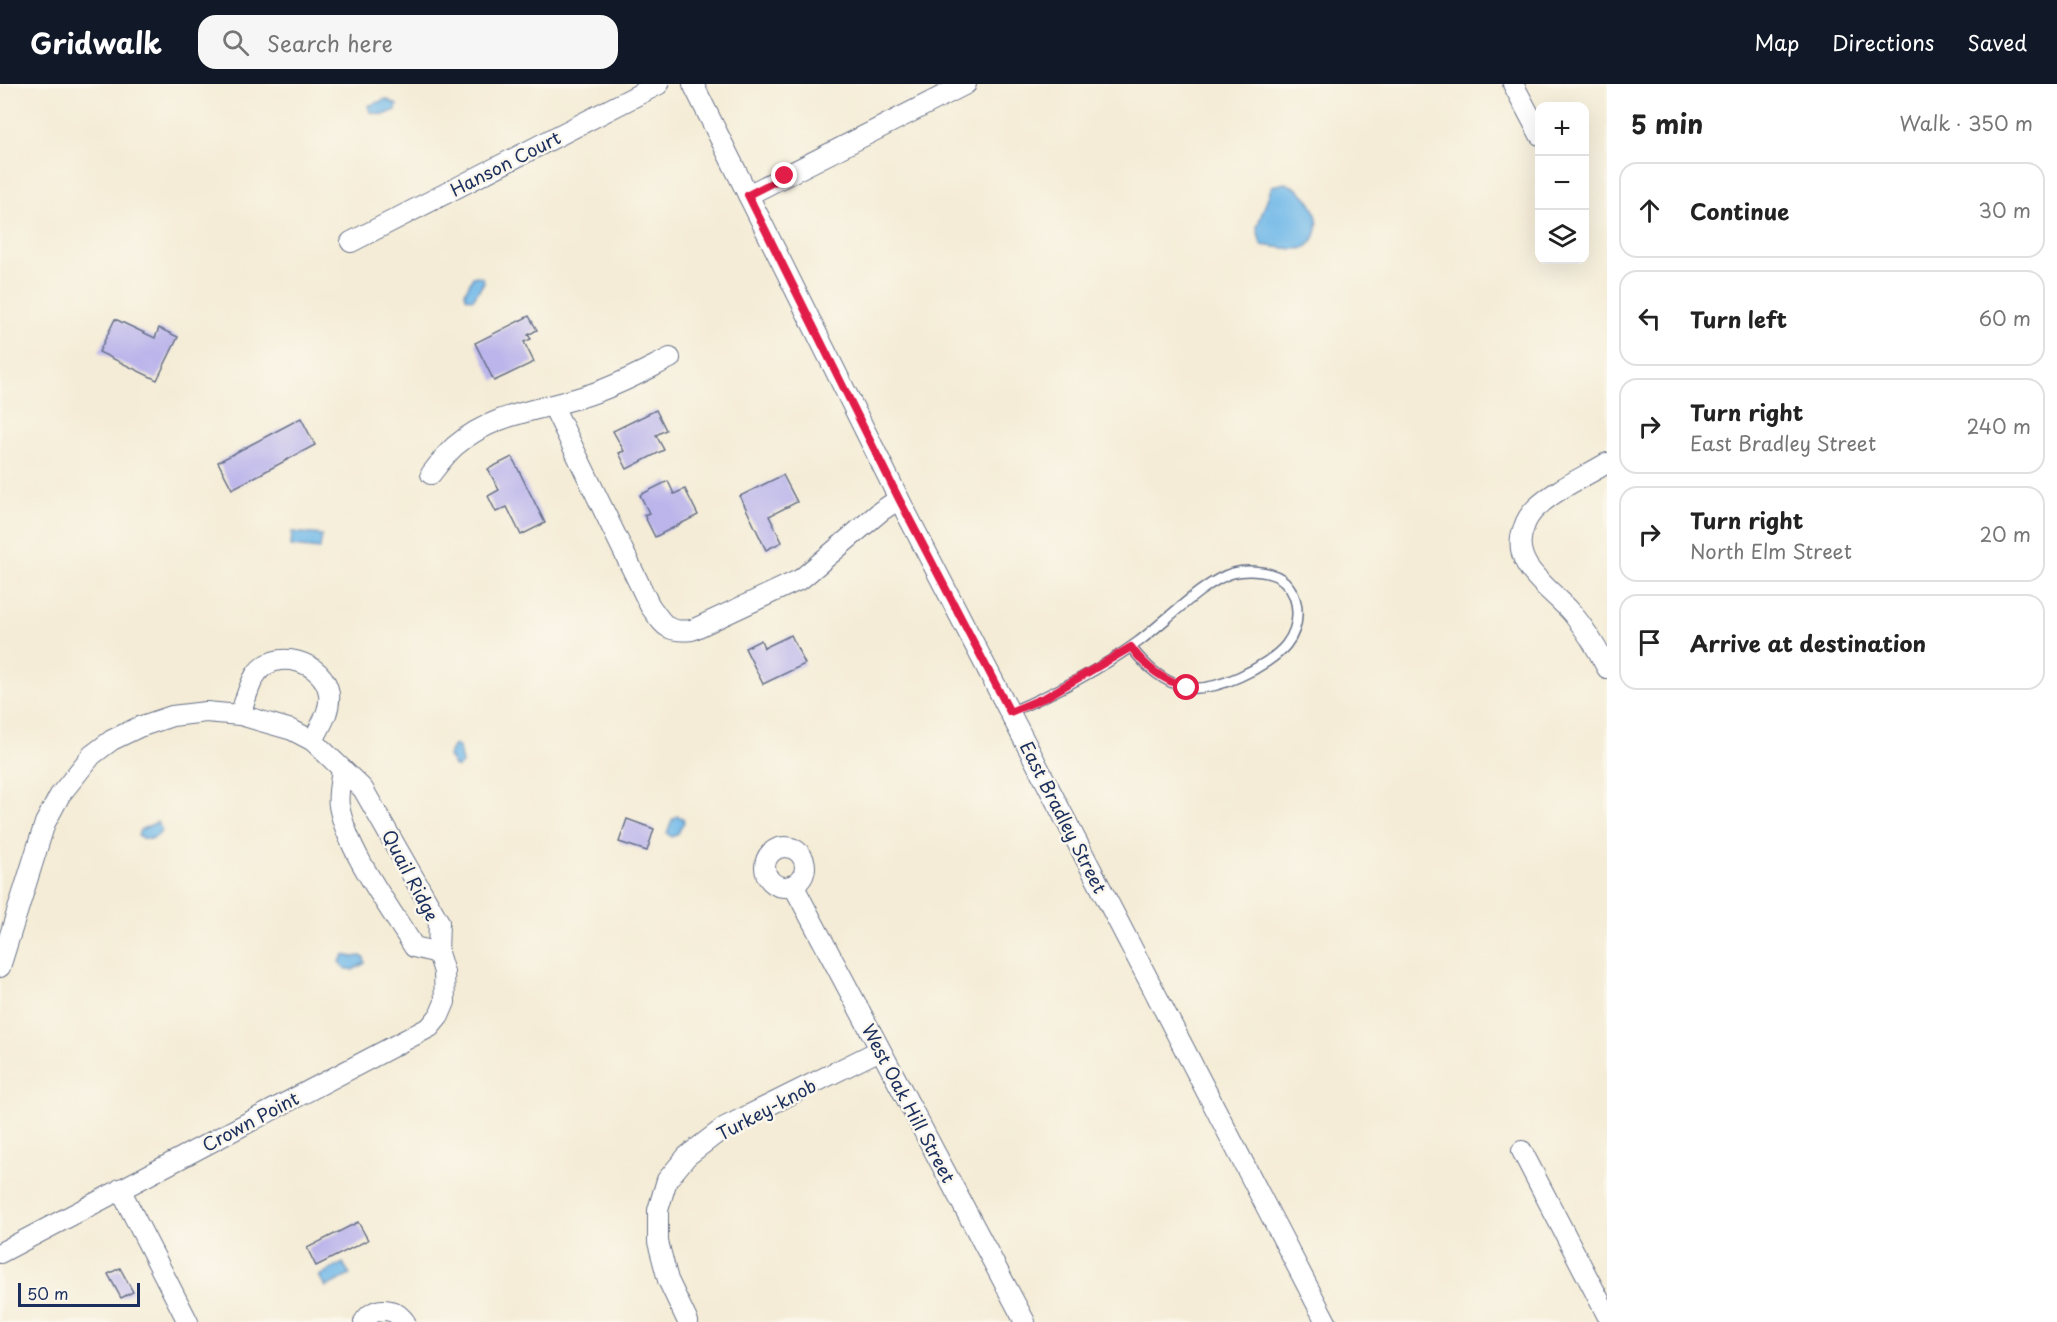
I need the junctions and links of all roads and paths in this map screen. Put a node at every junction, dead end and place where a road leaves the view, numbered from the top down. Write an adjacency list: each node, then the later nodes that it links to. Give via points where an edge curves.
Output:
1 (659, 84): 7 (street, Hanson Court)
2 (693, 84): 6 (street, East Bradley Street)
3 (966, 84): 6 (street)
4 (1513, 84): 5 (street)
5 (1535, 127)
6 (748, 195): 12 (street, East Bradley Street)
7 (351, 242)
8 (670, 358): 9 (street, via 615,386)
9 (553, 406): 11 (street, via 503,417 476,431 454,447); 12 (street, via 650,606 670,630 692,630 801,579)
10 (1607, 463): 14 (street, via 1536,508 1526,520 1519,545 1528,569 1592,638)
11 (431, 474)
12 (899, 499): 15 (street, East Bradley Street)
13 (1131, 647): 13 (lane, via 1213,581 1232,573 1265,573 1282,579 1297,605 1293,636 1285,647 1262,665 1228,682 1187,688 1169,682); 15 (lane, via 1046,697)
14 (1607, 668)
15 (1010, 712): 32 (street, East Bradley Street)
16 (240, 715): 17 (street, Quail Ridge); 17 (street, via 255,675 269,662 288,658 311,666 323,678 329,693 327,714); 21 (street, Quail Ridge, via 206,712 172,716 139,727 92,755 60,795 45,823)
17 (313, 741): 18 (street, Quail Ridge)
18 (342, 769): 20 (street, Quail Ridge, via 363,789 439,922); 20 (street, Quail Ridge, via 339,804 346,832 414,947)
19 (793, 885): 22 (street, West Oak Hill Street)
20 (438, 953): 24 (street, Crown Point, via 444,972 445,1002 430,1027)
21 (0, 967)
22 (880, 1050): 30 (street, Turkey-knob, via 725,1127 687,1156 667,1180 658,1210 658,1242 668,1280); 31 (street, West Oak Hill Street)
23 (1522, 1151): 26 (street)
24 (120, 1189): 25 (street, Crown Point); 27 (street)
25 (0, 1253)
26 (1607, 1315)
27 (188, 1322)
28 (364, 1322): 29 (street, via 372,1313 387,1310)
29 (405, 1322)
30 (688, 1322)
31 (1025, 1322)
32 (1326, 1322)

